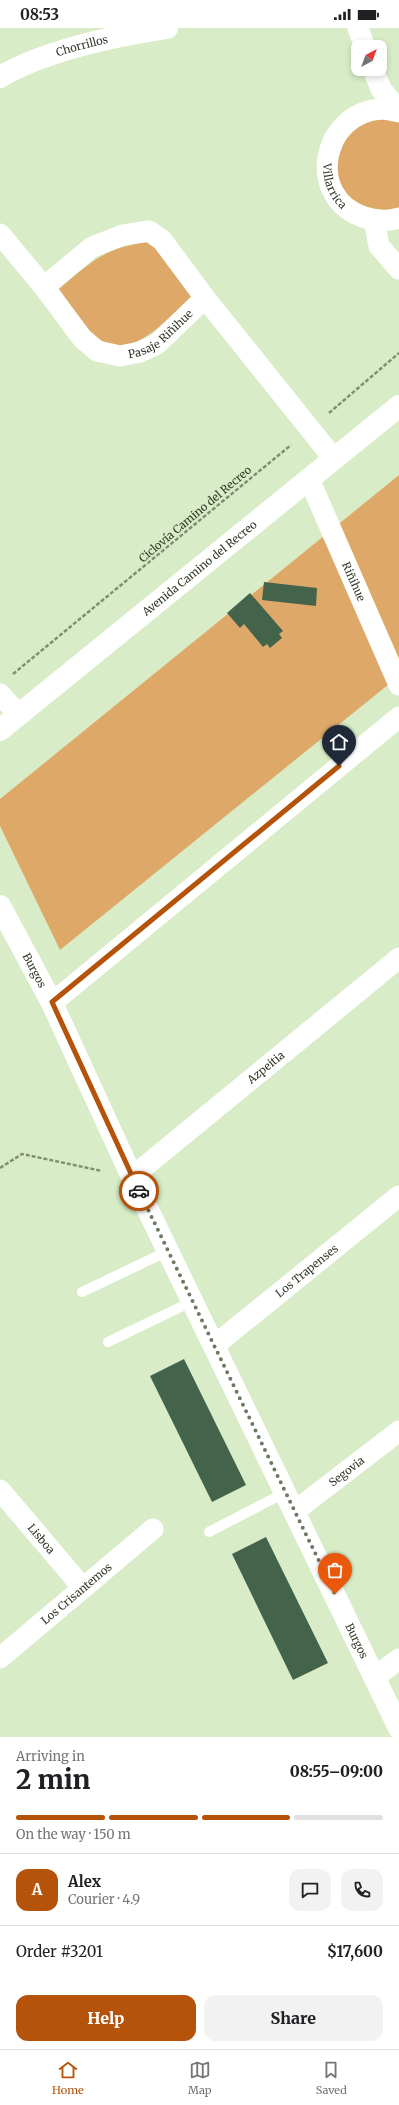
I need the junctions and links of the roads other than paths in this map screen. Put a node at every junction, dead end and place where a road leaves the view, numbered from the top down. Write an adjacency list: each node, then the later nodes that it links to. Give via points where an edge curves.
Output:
1 (167, 28): 3 (street, Chorrillos)
2 (358, 28): 4 (street)
3 (123, 31): 6 (street, Chorrillos, via 17,67)
4 (362, 40)
5 (375, 76): 7 (street, Villarrica, via 380,89)
6 (0, 77)
7 (399, 112): 9 (street, Villarrica, via 382,109 364,112 335,135 328,152 326,170 331,188 341,203 356,214)
8 (399, 218): 9 (street, Villarrica)
9 (374, 220): 11 (street, via 379,246)
10 (0, 234): 12 (street, Pasaje Riñihue)
11 (399, 269)
12 (44, 287): 13 (street, via 92,247 123,234 149,231 162,240); 13 (street, Pasaje Riñihue, via 82,338 97,351 120,356 140,352 157,344)
13 (205, 298): 15 (street)
14 (399, 406): 15 (street, Avenida Camino del Recreo)
15 (334, 459): 16 (street, Avenida Camino del Recreo)
16 (309, 479): 17 (street, Riñihue); 19 (street, Avenida Camino del Recreo)
17 (399, 685)
18 (0, 694): 19 (street)
19 (19, 715): 21 (street, Avenida Camino del Recreo)
20 (399, 717): 24 (street)
21 (0, 730)
22 (0, 906): 24 (street, Burgos)
23 (399, 958): 25 (street, Azpeitia)
24 (52, 1002): 25 (street, Burgos)
25 (132, 1177): 27 (street, Burgos)
26 (399, 1196): 31 (street, Los Trapenses)
27 (168, 1251): 28 (lane); 29 (street, Burgos)
28 (82, 1292)
29 (193, 1301): 30 (lane); 31 (street, Burgos)
30 (108, 1342)
31 (215, 1345): 34 (street, Burgos)
32 (399, 1431): 35 (street, Segovia)
33 (0, 1490): 38 (street, Lisboa)
34 (286, 1492): 35 (street, Burgos); 37 (lane)
35 (295, 1511): 41 (street, Burgos)
36 (153, 1529): 38 (street, Los Crisantemos)
37 (209, 1532)
38 (83, 1588): 39 (street, Los Crisantemos)
39 (0, 1658)
40 (399, 1659): 41 (street)
41 (375, 1677): 42 (street, Burgos)
42 (399, 1728)

